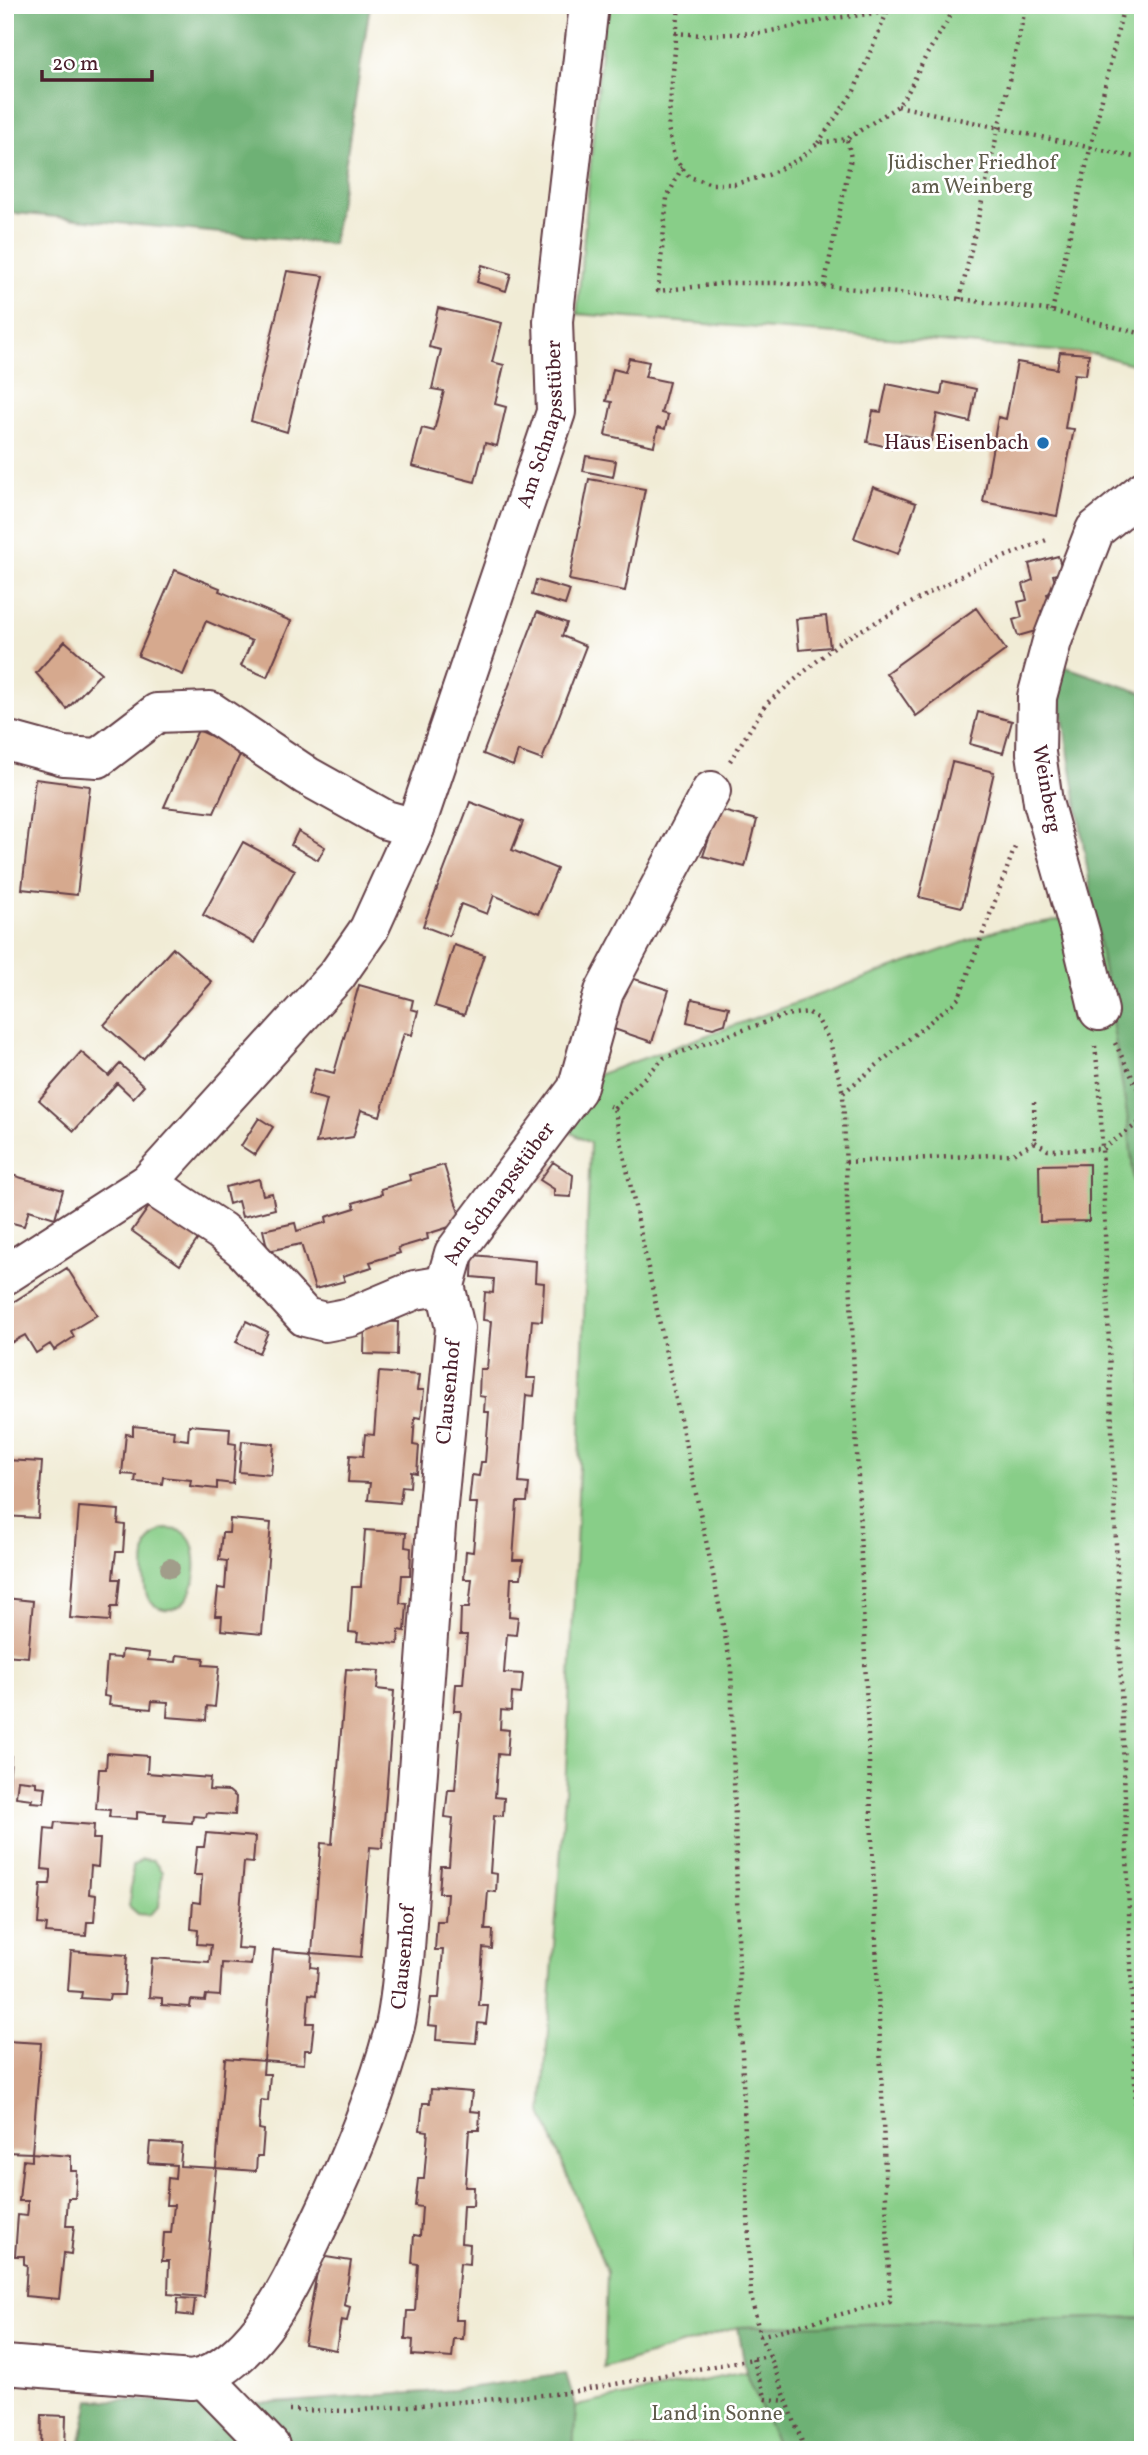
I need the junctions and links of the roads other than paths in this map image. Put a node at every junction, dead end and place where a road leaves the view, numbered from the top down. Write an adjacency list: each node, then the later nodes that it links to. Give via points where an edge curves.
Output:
1 (589, 5): 5 (street, Am Schnapsstüber, via 553,321 556,412)
2 (1143, 491): 6 (street, Weinberg, via 1095,530 1052,641 1037,697 1036,753 1043,802)
3 (13, 743): 5 (street, via 64,756 98,758 156,713 210,712 307,776 386,820)
4 (711, 791): 9 (street, Am Schnapsstüber, via 604,992 577,1089 454,1252)
5 (415, 828): 7 (street, Am Schnapsstüber, via 369,929 337,975)
6 (1099, 1011)
7 (148, 1183): 8 (street, Am Schnapsstüber); 9 (street, Am Schnapsstüber, via 243,1249 305,1317 325,1322 351,1317 415,1290)
8 (5, 1275)
9 (445, 1285): 11 (street, Clausenhof, via 455,1328 396,2023 369,2113 279,2302 237,2354)
10 (5, 2365): 11 (street)
11 (204, 2378): 12 (street)
12 (270, 2446)

